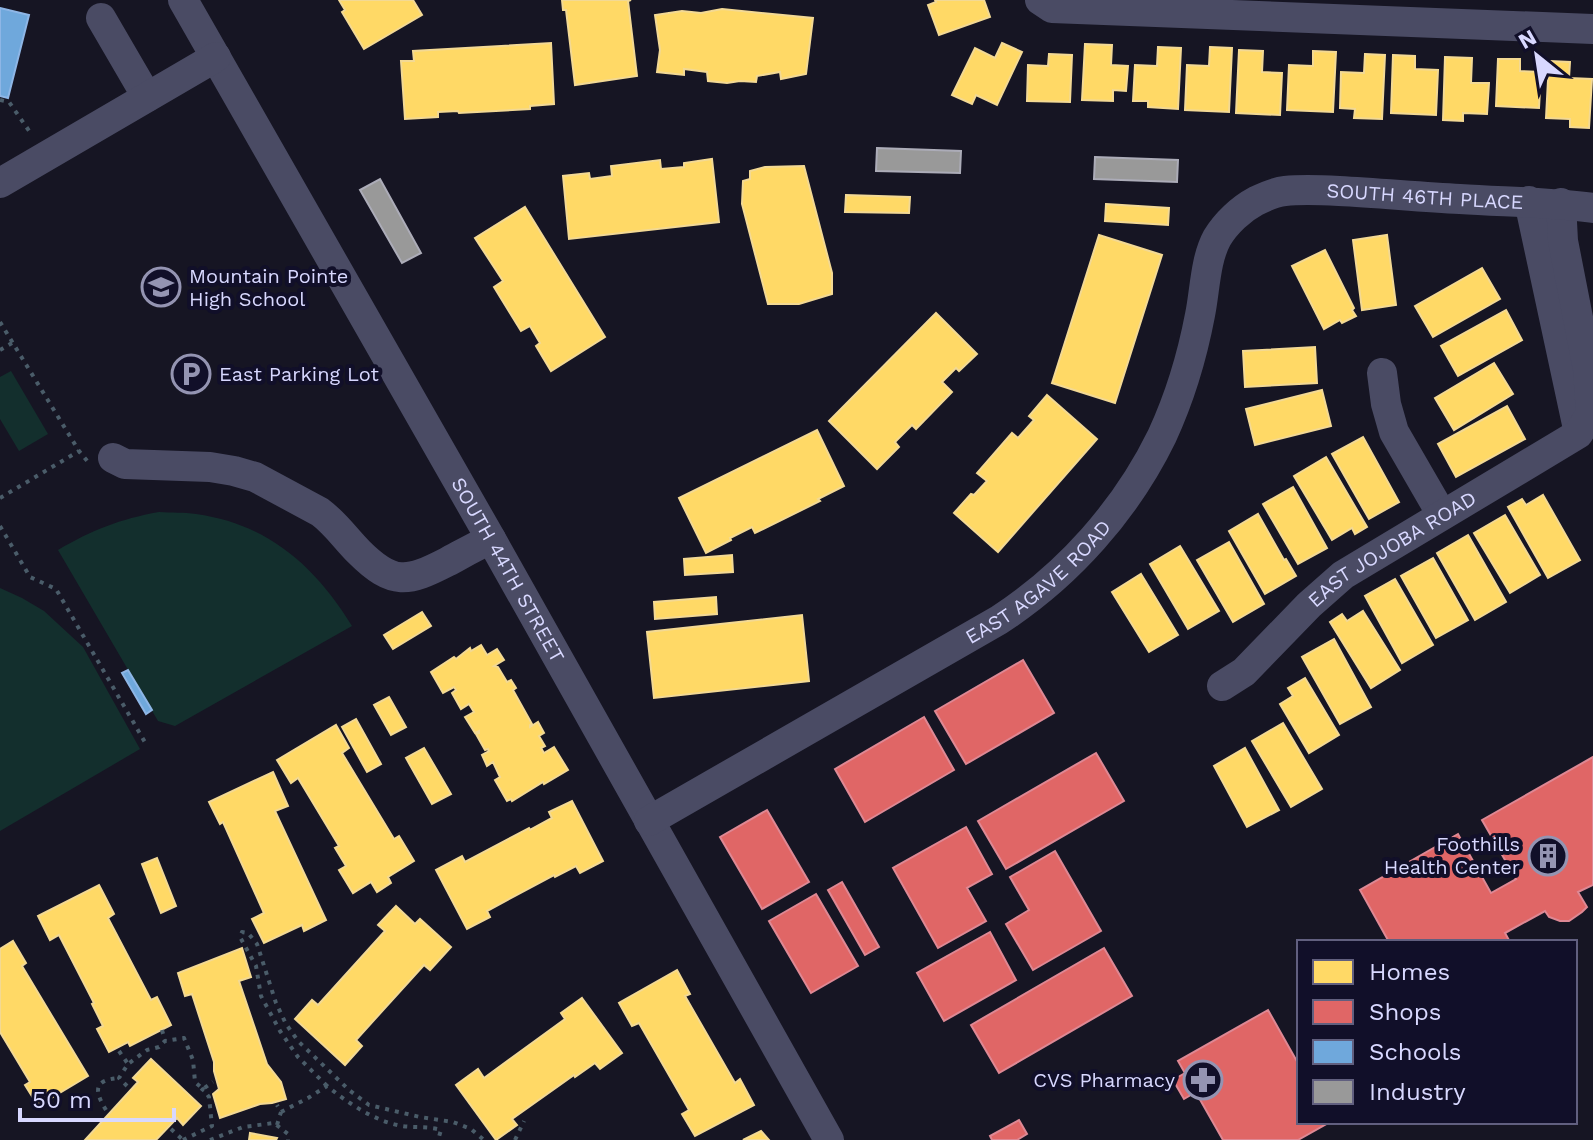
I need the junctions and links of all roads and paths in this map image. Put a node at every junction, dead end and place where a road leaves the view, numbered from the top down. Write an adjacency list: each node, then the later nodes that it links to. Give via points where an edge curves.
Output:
1 (183, 0): 5 (street, SOUTH 44TH STREET)
2 (1040, 0): 4 (street, via 1052,8)
3 (101, 18): 6 (street)
4 (1593, 29)
5 (216, 57): 6 (street); 23 (street, SOUTH 44TH STREET)
6 (147, 97): 9 (street)
7 (0, 100): 8 (path, via 9,102 31,136)
8 (44, 128)
9 (0, 183)
10 (1258, 200): 11 (street, SOUTH 46TH PLACE, via 1282,191 1309,190); 26 (street, EAST AGAVE ROAD, via 1217,239 1181,390 1138,478 1086,547 999,620)
11 (1529, 201): 12 (street, SOUTH 46TH PLACE); 17 (street)
12 (1561, 203): 13 (street, SOUTH 46TH PLACE); 17 (street, via 1563,241 1588,369 1591,414)
13 (1593, 208)
14 (12, 343): 15 (path)
15 (0, 350)
16 (1382, 373): 21 (street, via 1394,432)
17 (1578, 434): 21 (street, EAST JOJOBA ROAD)
18 (79, 451): 20 (path)
19 (113, 458): 23 (street, via 125,464 210,467 255,477 320,512 360,553 392,576 423,575)
20 (0, 498)
21 (1442, 515): 24 (street, EAST JOJOBA ROAD, via 1343,575 1244,672)
22 (0, 526): 25 (path, via 30,577 56,589)
23 (491, 539): 26 (street, SOUTH 44TH STREET)
24 (1222, 686)
25 (146, 744)
26 (649, 821): 49 (street, SOUTH 44TH STREET)
27 (162, 1030): 28 (path)
28 (165, 1041): 30 (path); 35 (path, via 184,1038 195,1082)
29 (119, 1051): 30 (path)
30 (128, 1064): 31 (path)
31 (119, 1078): 33 (path); 38 (path, via 106,1080 97,1090)
32 (213, 1082): 35 (path)
33 (127, 1086)
34 (327, 1086): 39 (path); 46 (path, via 376,1118 441,1130); 47 (path, via 298,1057 267,1010 242,932 257,944 276,1003 298,1041 349,1090 369,1105 453,1122)
35 (203, 1089): 36 (path); 43 (path, via 212,1126)
36 (198, 1095)
37 (277, 1105): 39 (path)
38 (106, 1110)
39 (281, 1112): 41 (path)
40 (524, 1121): 48 (path)
41 (277, 1125): 44 (path, via 243,1127); 45 (path)
42 (171, 1129): 43 (path)
43 (183, 1140)
44 (210, 1140)
45 (288, 1140)
46 (438, 1140)
47 (484, 1140)
48 (515, 1140)
49 (829, 1140)

